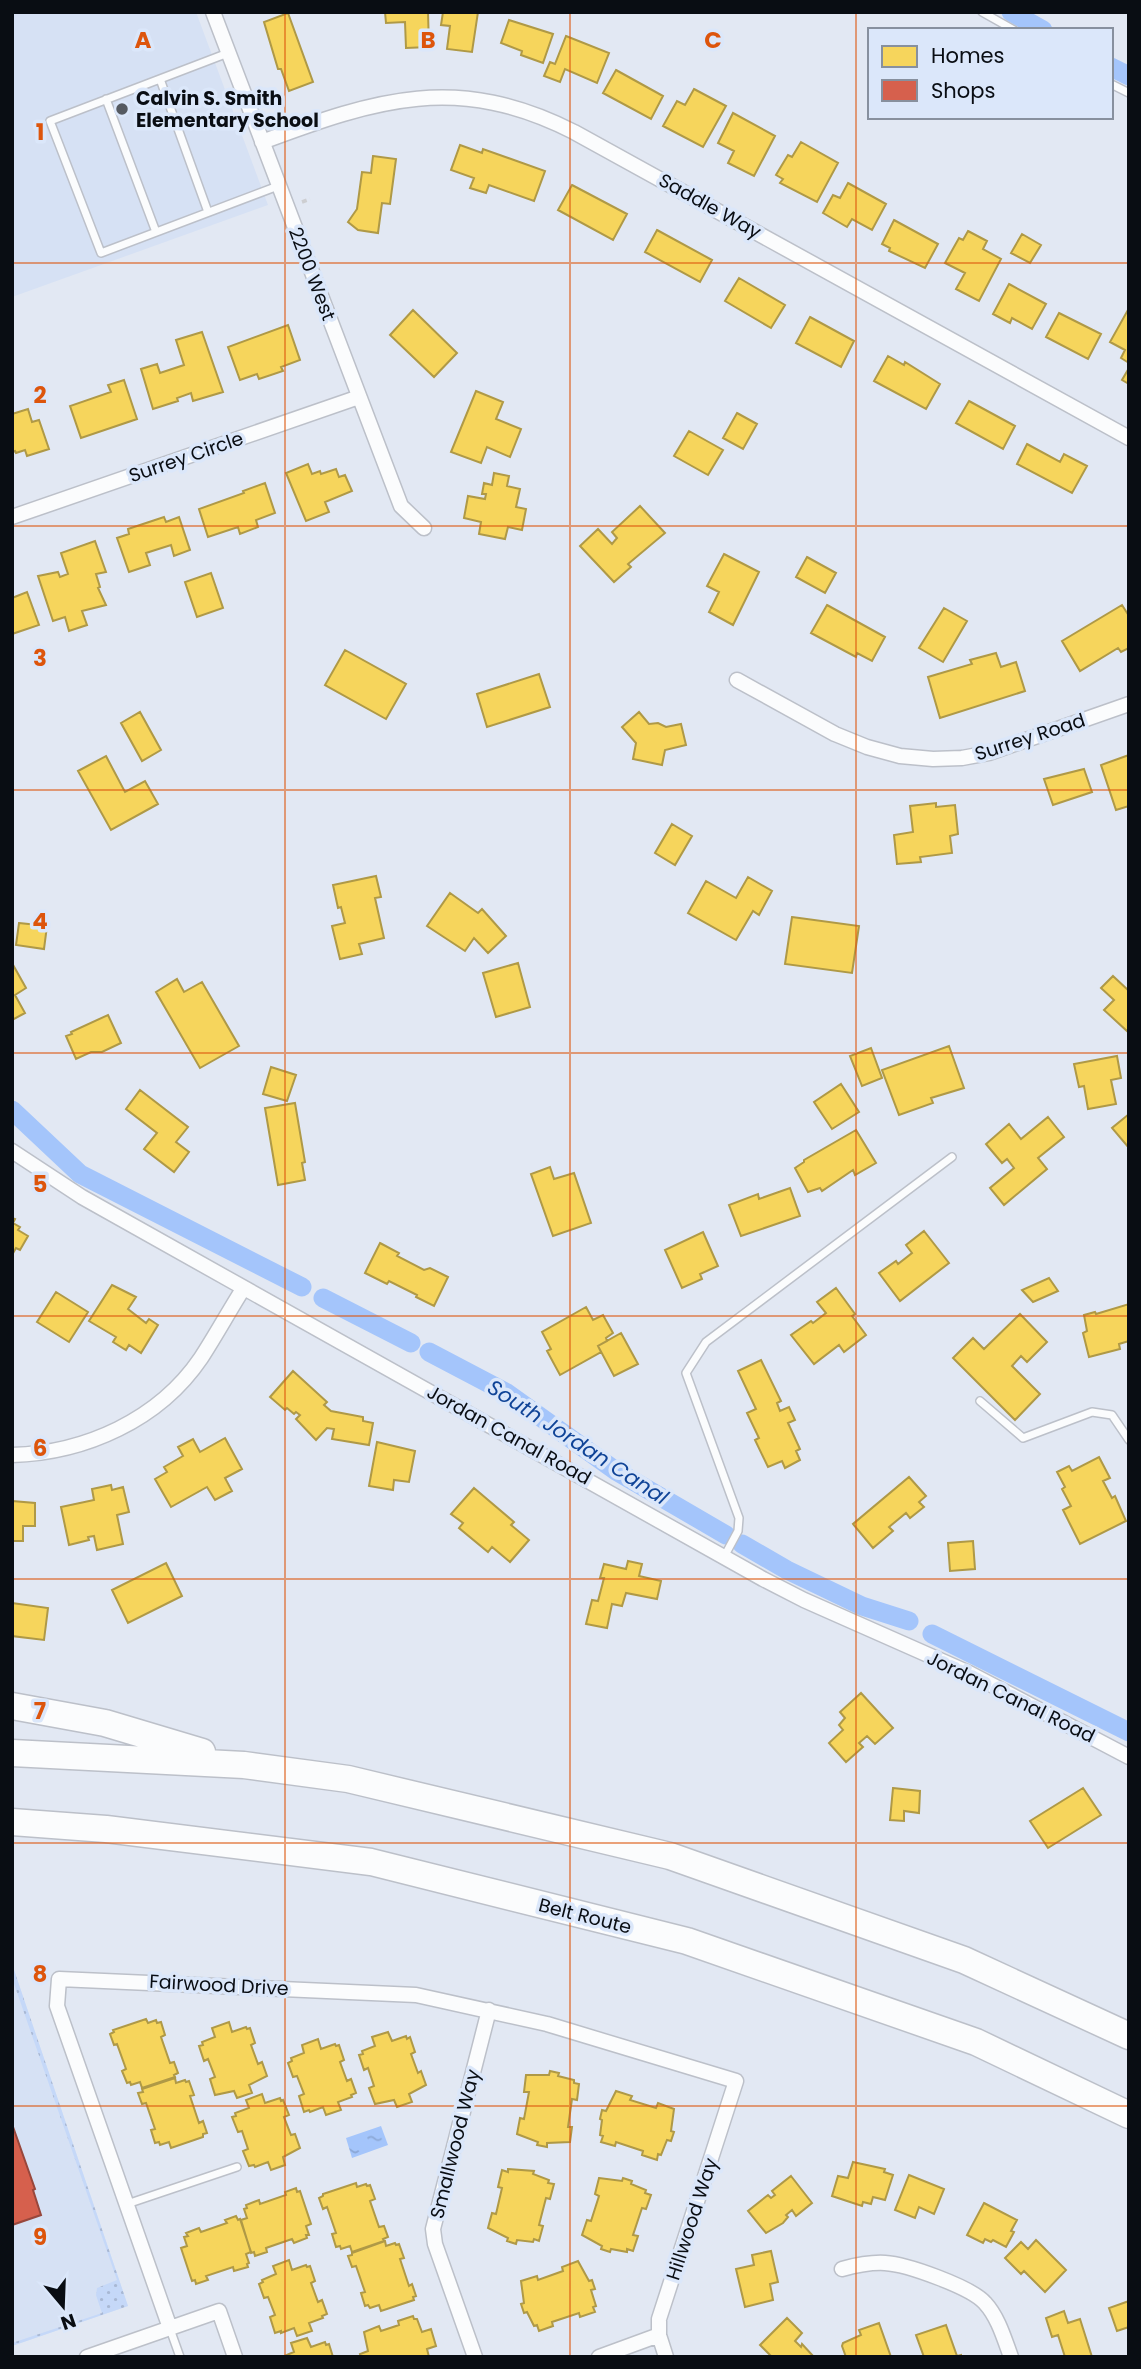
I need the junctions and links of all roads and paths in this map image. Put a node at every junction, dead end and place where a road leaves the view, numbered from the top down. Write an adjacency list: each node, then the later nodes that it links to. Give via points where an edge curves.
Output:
1 (213, 12): 4 (street, 2200 West)
2 (982, 12): 3 (lane)
3 (1010, 28)
4 (229, 53): 5 (lane); 9 (street, 2200 West)
5 (160, 79): 8 (lane); 13 (lane)
6 (1113, 85): 7 (lane)
7 (1129, 93)
8 (106, 99): 14 (lane); 14 (lane, via 50,121 101,253)
9 (262, 142): 10 (street, 2200 West); 16 (street, Saddle Way, via 355,108 407,99 464,98 548,118)
10 (278, 186): 13 (lane); 15 (street, 2200 West)
11 (310, 199): 12 (path)
12 (302, 202)
13 (208, 212): 14 (lane)
14 (156, 232)
15 (359, 397): 17 (street, Surrey Circle); 18 (street, 2200 West, via 401,506)
16 (1129, 438)
17 (12, 517)
18 (424, 528)
19 (737, 680): 20 (street, Surrey Road, via 835,734 900,756 933,760 989,752)
20 (1129, 704)
21 (12, 1151): 23 (street, Jordan Canal Road, via 82,1197)
22 (952, 1157): 27 (lane, via 706,1342 686,1373 739,1518 738,1531)
23 (243, 1289): 26 (street, via 201,1358 142,1415 62,1450); 27 (street, Jordan Canal Road)
24 (980, 1401): 25 (lane, via 1023,1438 1092,1412 1112,1415)
25 (1129, 1440)
26 (12, 1455)
27 (724, 1557): 30 (street, Jordan Canal Road, via 804,1600 969,1673)
28 (12, 1706): 31 (highway, via 105,1723)
29 (12, 1753): 31 (highway)
30 (1129, 1757)
31 (244, 1765): 34 (highway, via 348,1779 670,1856 964,1960)
32 (12, 1822): 36 (highway, Belt Route, via 371,1862 687,1941 976,2042)
33 (489, 2010): 35 (street, Fairwood Drive); 38 (street, Fairwood Drive, via 416,1996 59,1979 57,2006); 45 (street, Smallwood Way, via 433,2228)
34 (1129, 2036)
35 (736, 2081): 41 (street, Hillwood Way, via 659,2319)
36 (1129, 2115)
37 (237, 2167): 38 (lane)
38 (127, 2204): 40 (street, Fairwood Drive)
39 (842, 2269): 48 (street, via 887,2263 975,2293 993,2314)
40 (170, 2328): 42 (street); 43 (lane); 44 (street, via 219,2311)
41 (660, 2335): 46 (street); 47 (street, Hillwood Way)
42 (87, 2357)
43 (180, 2357)
44 (235, 2357)
45 (475, 2357)
46 (599, 2357)
47 (666, 2357)
48 (1010, 2357)

